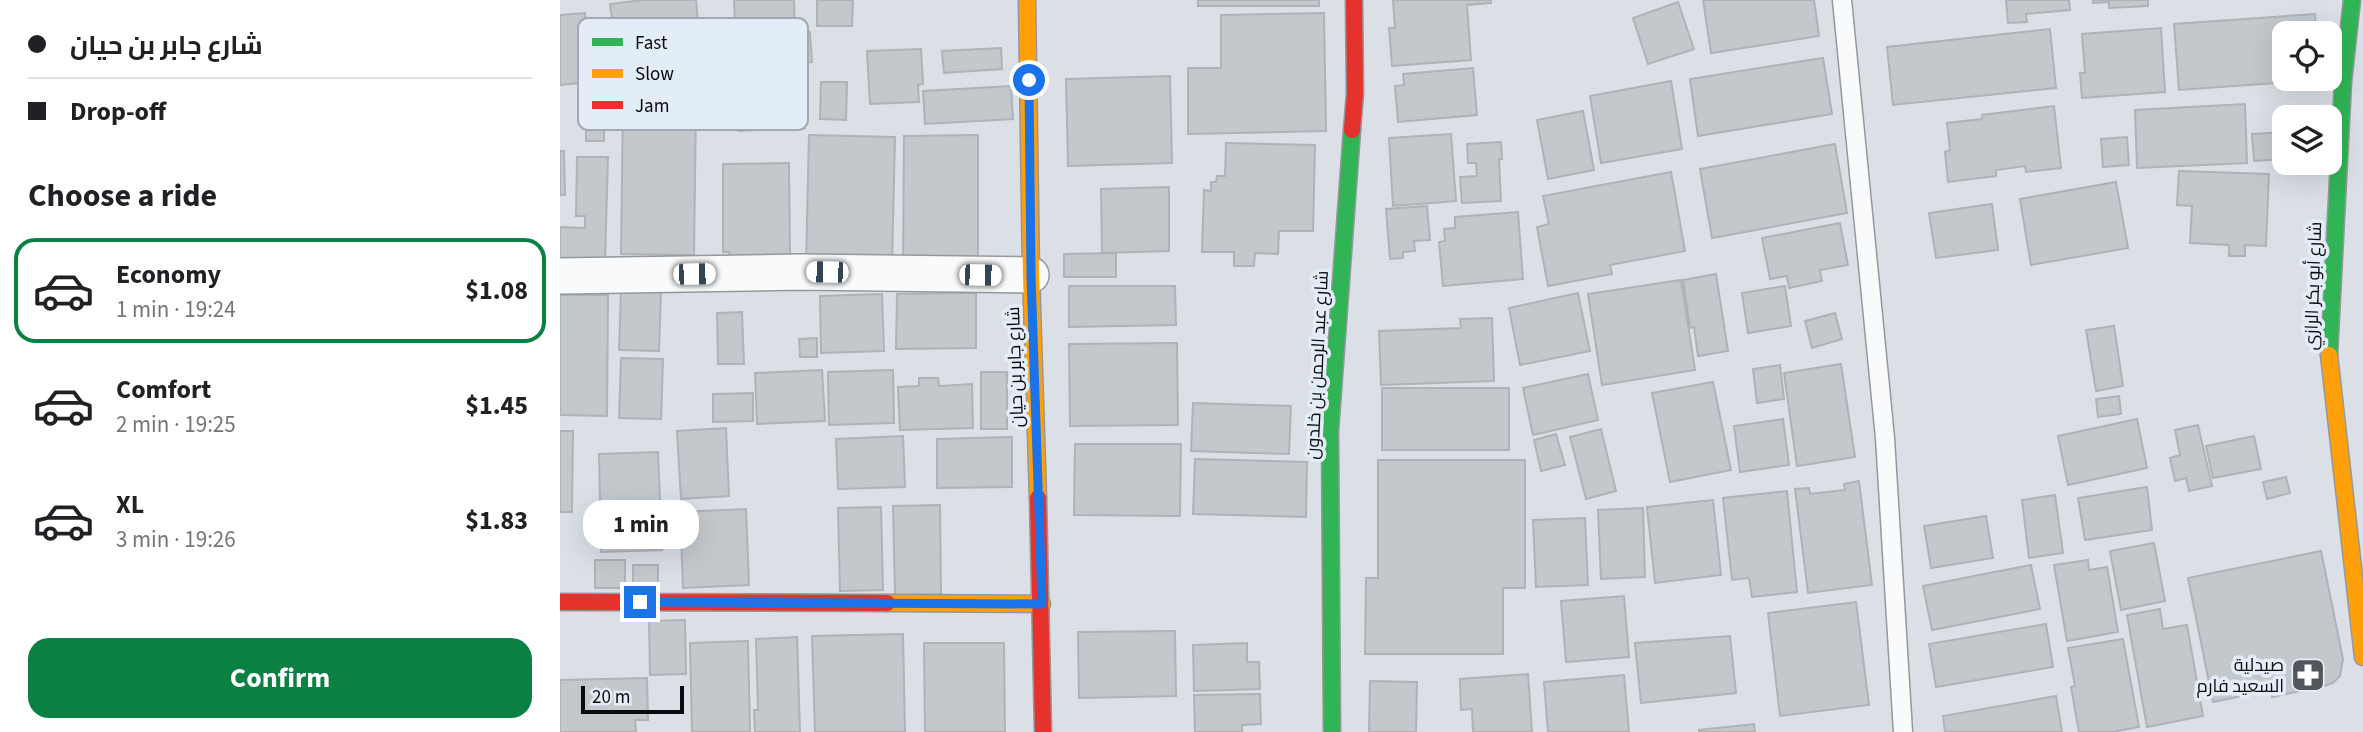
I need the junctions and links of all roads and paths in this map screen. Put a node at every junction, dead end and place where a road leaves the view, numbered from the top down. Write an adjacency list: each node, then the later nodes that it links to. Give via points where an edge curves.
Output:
1 (1027, 0): 6 (street, شارع جابر بن حيان)
2 (1354, 0): 12 (street, شارع عبد الرحمن بن خلدون, via 1355,93 1330,431)
3 (1842, 0): 13 (lane, via 1885,438)
4 (2352, 0): 5 (street, شارع أبو بكر الرازي)
5 (2353, 80): 10 (street, شارع أبو بكر الرازي, via 2328,349)
6 (1031, 275): 7 (street); 9 (street, شارع جابر بن حيان)
7 (560, 276)
8 (560, 602): 9 (street)
9 (1042, 604): 11 (street, شارع جابر بن حيان)
10 (2363, 657)
11 (1043, 732)
12 (1332, 732)
13 (1903, 732)

